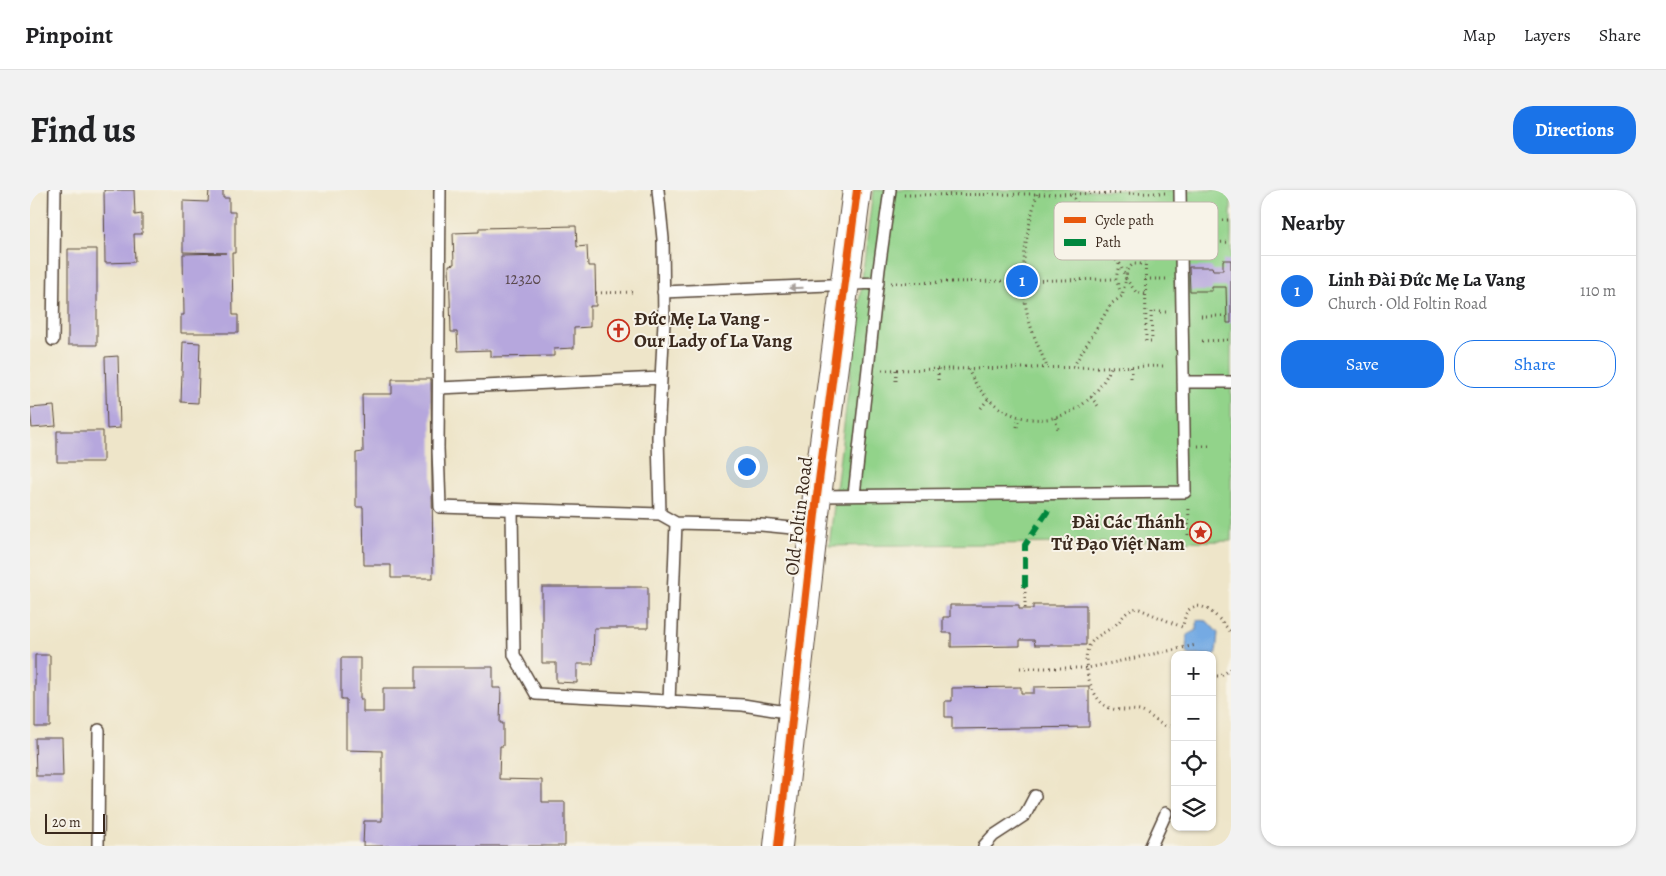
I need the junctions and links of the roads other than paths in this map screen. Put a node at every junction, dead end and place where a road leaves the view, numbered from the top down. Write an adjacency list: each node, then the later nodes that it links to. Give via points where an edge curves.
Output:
1 (55, 190): 10 (lane)
2 (440, 190): 14 (lane)
3 (658, 190): 9 (lane, via 663,239)
4 (857, 190): 8 (street, Old Foltin Road)
5 (896, 192): 7 (lane)
6 (1181, 260): 12 (lane)
7 (878, 283): 8 (lane); 16 (lane)
8 (845, 284): 9 (lane, one-way to 9); 15 (street, Old Foltin Road)
9 (663, 292): 11 (lane)
10 (54, 340)
11 (661, 378): 14 (lane); 18 (lane, via 658,437)
12 (1183, 382): 13 (lane); 16 (lane, via 1185,492)
13 (1231, 382)
14 (439, 388): 17 (lane, via 440,507)
15 (817, 496): 16 (lane); 20 (street, Old Foltin Road)
16 (854, 496)
17 (512, 510): 18 (lane); 21 (lane, via 514,655 536,694)
18 (660, 514): 19 (lane)
19 (676, 524): 20 (lane, via 761,525); 21 (lane)
20 (814, 530): 22 (street, Old Foltin Road)
21 (668, 702): 22 (lane, via 743,705)
22 (792, 713): 27 (street, Old Foltin Road)
23 (99, 730): 26 (lane)
24 (1035, 796): 28 (lane, via 1025,815)
25 (1166, 813): 29 (lane)
26 (98, 846)
27 (778, 846)
28 (984, 846)
29 (1152, 846)

